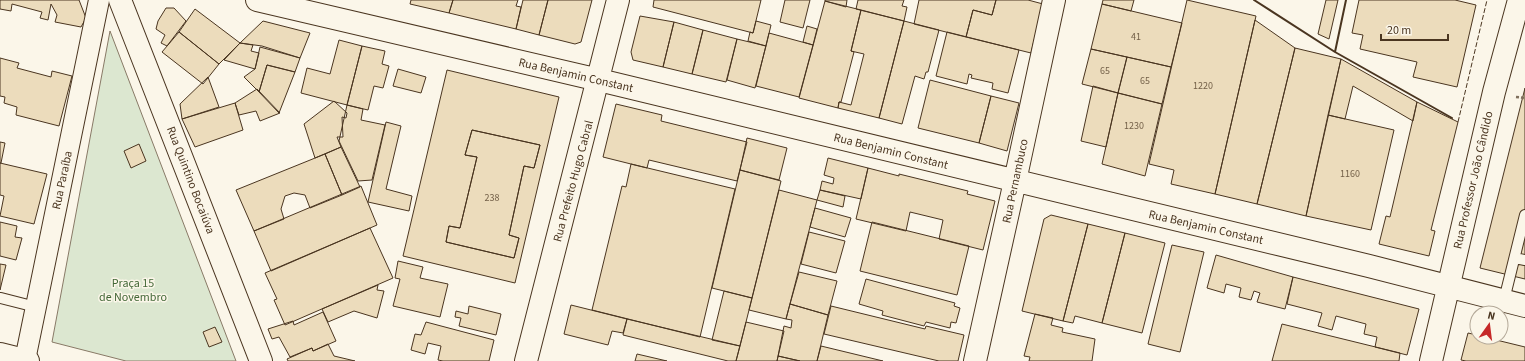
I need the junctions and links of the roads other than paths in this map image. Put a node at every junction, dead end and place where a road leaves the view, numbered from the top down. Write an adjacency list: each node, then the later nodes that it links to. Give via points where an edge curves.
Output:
1 (99, 0): 17 (street, Rua Paraíba)
2 (120, 0): 20 (street, Rua Quintino Bocaiúva)
3 (257, 0): 7 (street, Rua Benjamin Constant)
4 (618, 0): 7 (street, Rua Prefeito Hugo Cabral)
5 (1054, 0): 8 (street, Rua Pernambuco)
6 (1519, 0): 13 (street, Rua Professor João Cândido, via 1494,92)
7 (599, 80): 8 (street, Rua Benjamin Constant); 21 (street, Rua Prefeito Hugo Cabral)
8 (1015, 181): 13 (street, Rua Benjamin Constant); 22 (street, Rua Pernambuco)
9 (1525, 214): 10 (lane)
10 (1524, 226): 11 (lane)
11 (1515, 258): 12 (lane); 15 (lane)
12 (1525, 260)
13 (1448, 286): 15 (street, Rua Benjamin Constant); 23 (street, Rua Professor João Cândido)
14 (0, 298): 17 (lane)
15 (1504, 300): 16 (street, Rua Benjamin Constant)
16 (1525, 306)
17 (36, 307): 19 (street, Rua Paraíba)
18 (0, 354): 19 (street)
19 (26, 361)
20 (261, 361)
21 (526, 361)
22 (975, 361)
23 (1431, 361)

